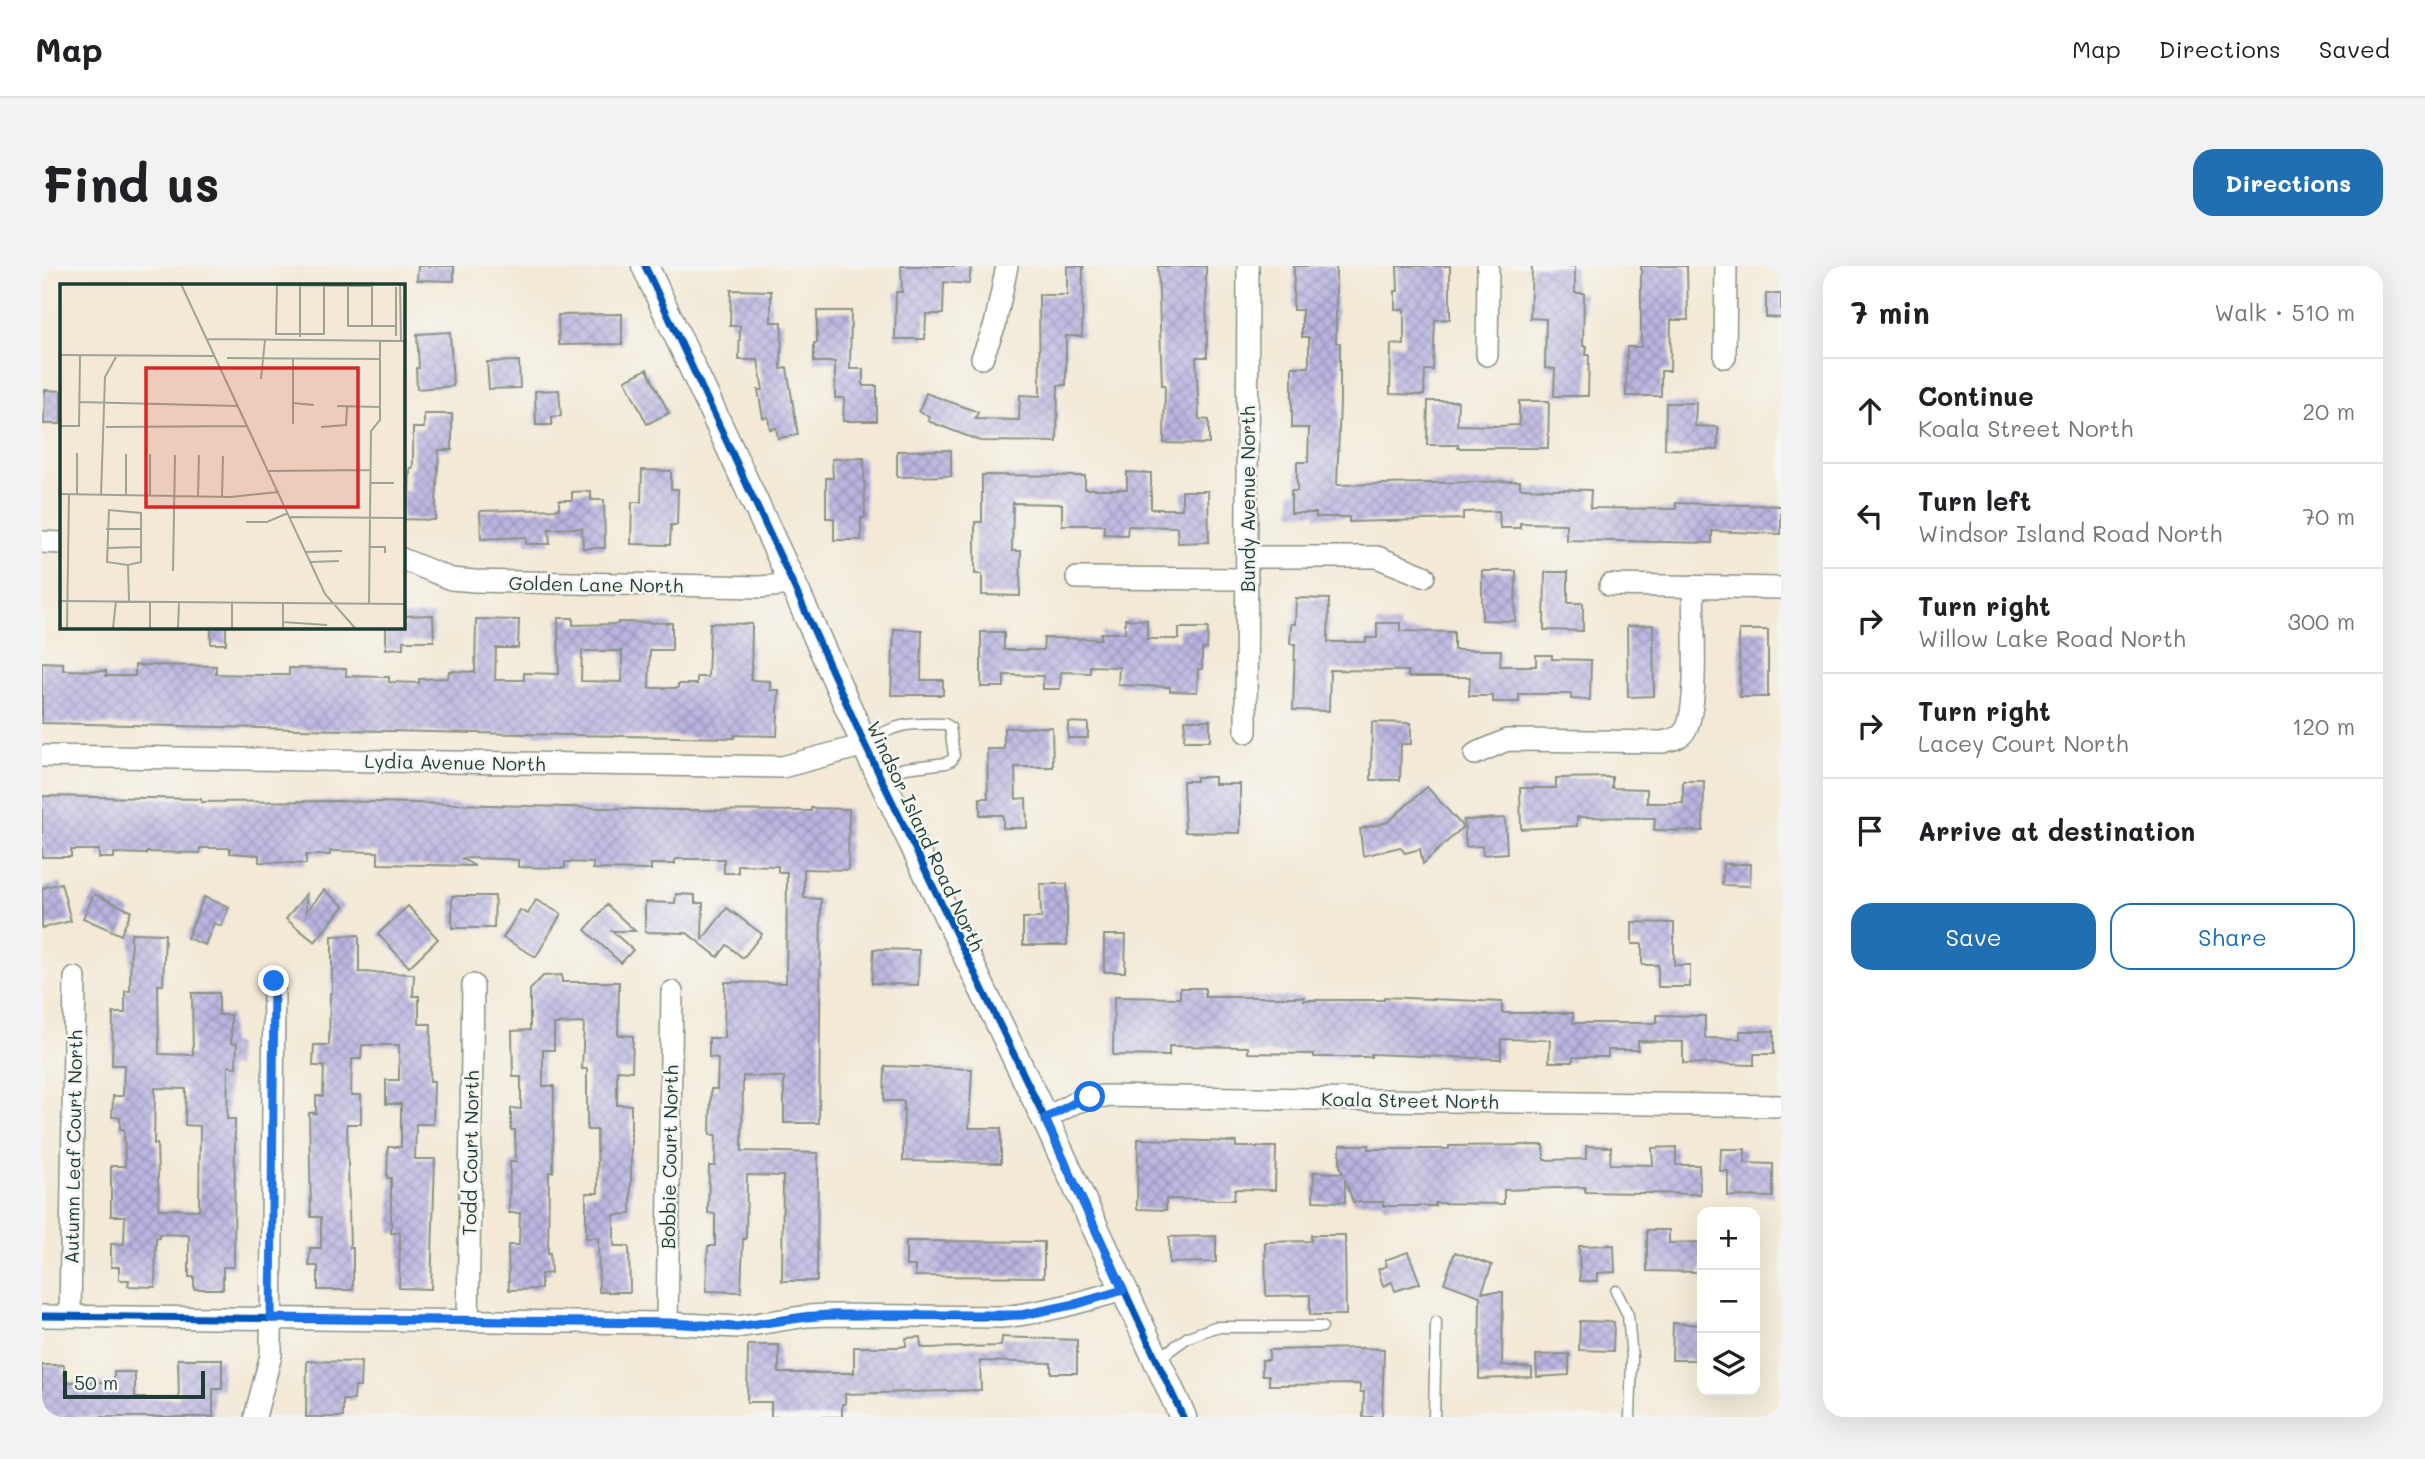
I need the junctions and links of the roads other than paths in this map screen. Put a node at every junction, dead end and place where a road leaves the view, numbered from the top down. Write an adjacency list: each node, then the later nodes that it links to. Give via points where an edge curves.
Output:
1 (645, 266): 16 (street, Windsor Island Road North)
2 (1007, 266): 8 (street, via 995,325)
3 (1248, 266): 11 (street, Bundy Avenue North)
4 (1488, 266): 6 (street)
5 (1726, 266): 7 (street)
6 (1487, 355)
7 (1725, 357)
8 (982, 358)
9 (42, 542): 10 (street)
10 (60, 543)
11 (1247, 556): 13 (street, via 1377,557); 15 (street, Bundy Avenue North)
12 (404, 560): 16 (street, Golden Lane North, via 451,579 475,581)
13 (1424, 576)
14 (1077, 578): 15 (street)
15 (1247, 579): 20 (street, Bundy Avenue North)
16 (793, 584): 21 (street, Windsor Island Road North)
17 (1610, 585): 18 (street)
18 (1693, 586): 19 (street); 22 (street, via 1693,708 1680,737 1663,742 1507,740)
19 (1781, 588)
20 (1246, 732)
21 (865, 745): 23 (street, Lydia Avenue North, via 782,767); 24 (street, Windsor Island Road North); 24 (lane, via 881,732 900,726 950,727 952,760)
22 (1475, 754)
23 (42, 756)
24 (880, 776): 30 (street, Windsor Island Road North)
25 (75, 978): 34 (street, Autumn Leaf Court North)
26 (274, 981): 35 (street)
27 (473, 985): 36 (street, Todd Court North)
28 (672, 992): 38 (street, Bobbie Court North)
29 (1781, 1106): 30 (street, Koala Street North, via 1102,1096 1076,1102)
30 (1045, 1119): 31 (street, Windsor Island Road North)
31 (1123, 1290): 38 (street, via 1043,1312 1001,1317 829,1315 737,1327); 40 (street, Windsor Island Road North)
32 (1616, 1291): 44 (lane, via 1628,1315)
33 (42, 1316): 34 (street)
34 (70, 1316): 35 (street)
35 (271, 1318): 36 (street); 41 (street, via 271,1354)
36 (468, 1321): 38 (street)
37 (1436, 1322): 43 (lane)
38 (667, 1323)
39 (1322, 1326): 40 (lane, via 1216,1327 1188,1337)
40 (1156, 1361): 42 (street, Windsor Island Road North)
41 (255, 1417)
42 (1183, 1417)
43 (1434, 1417)
44 (1630, 1417)

